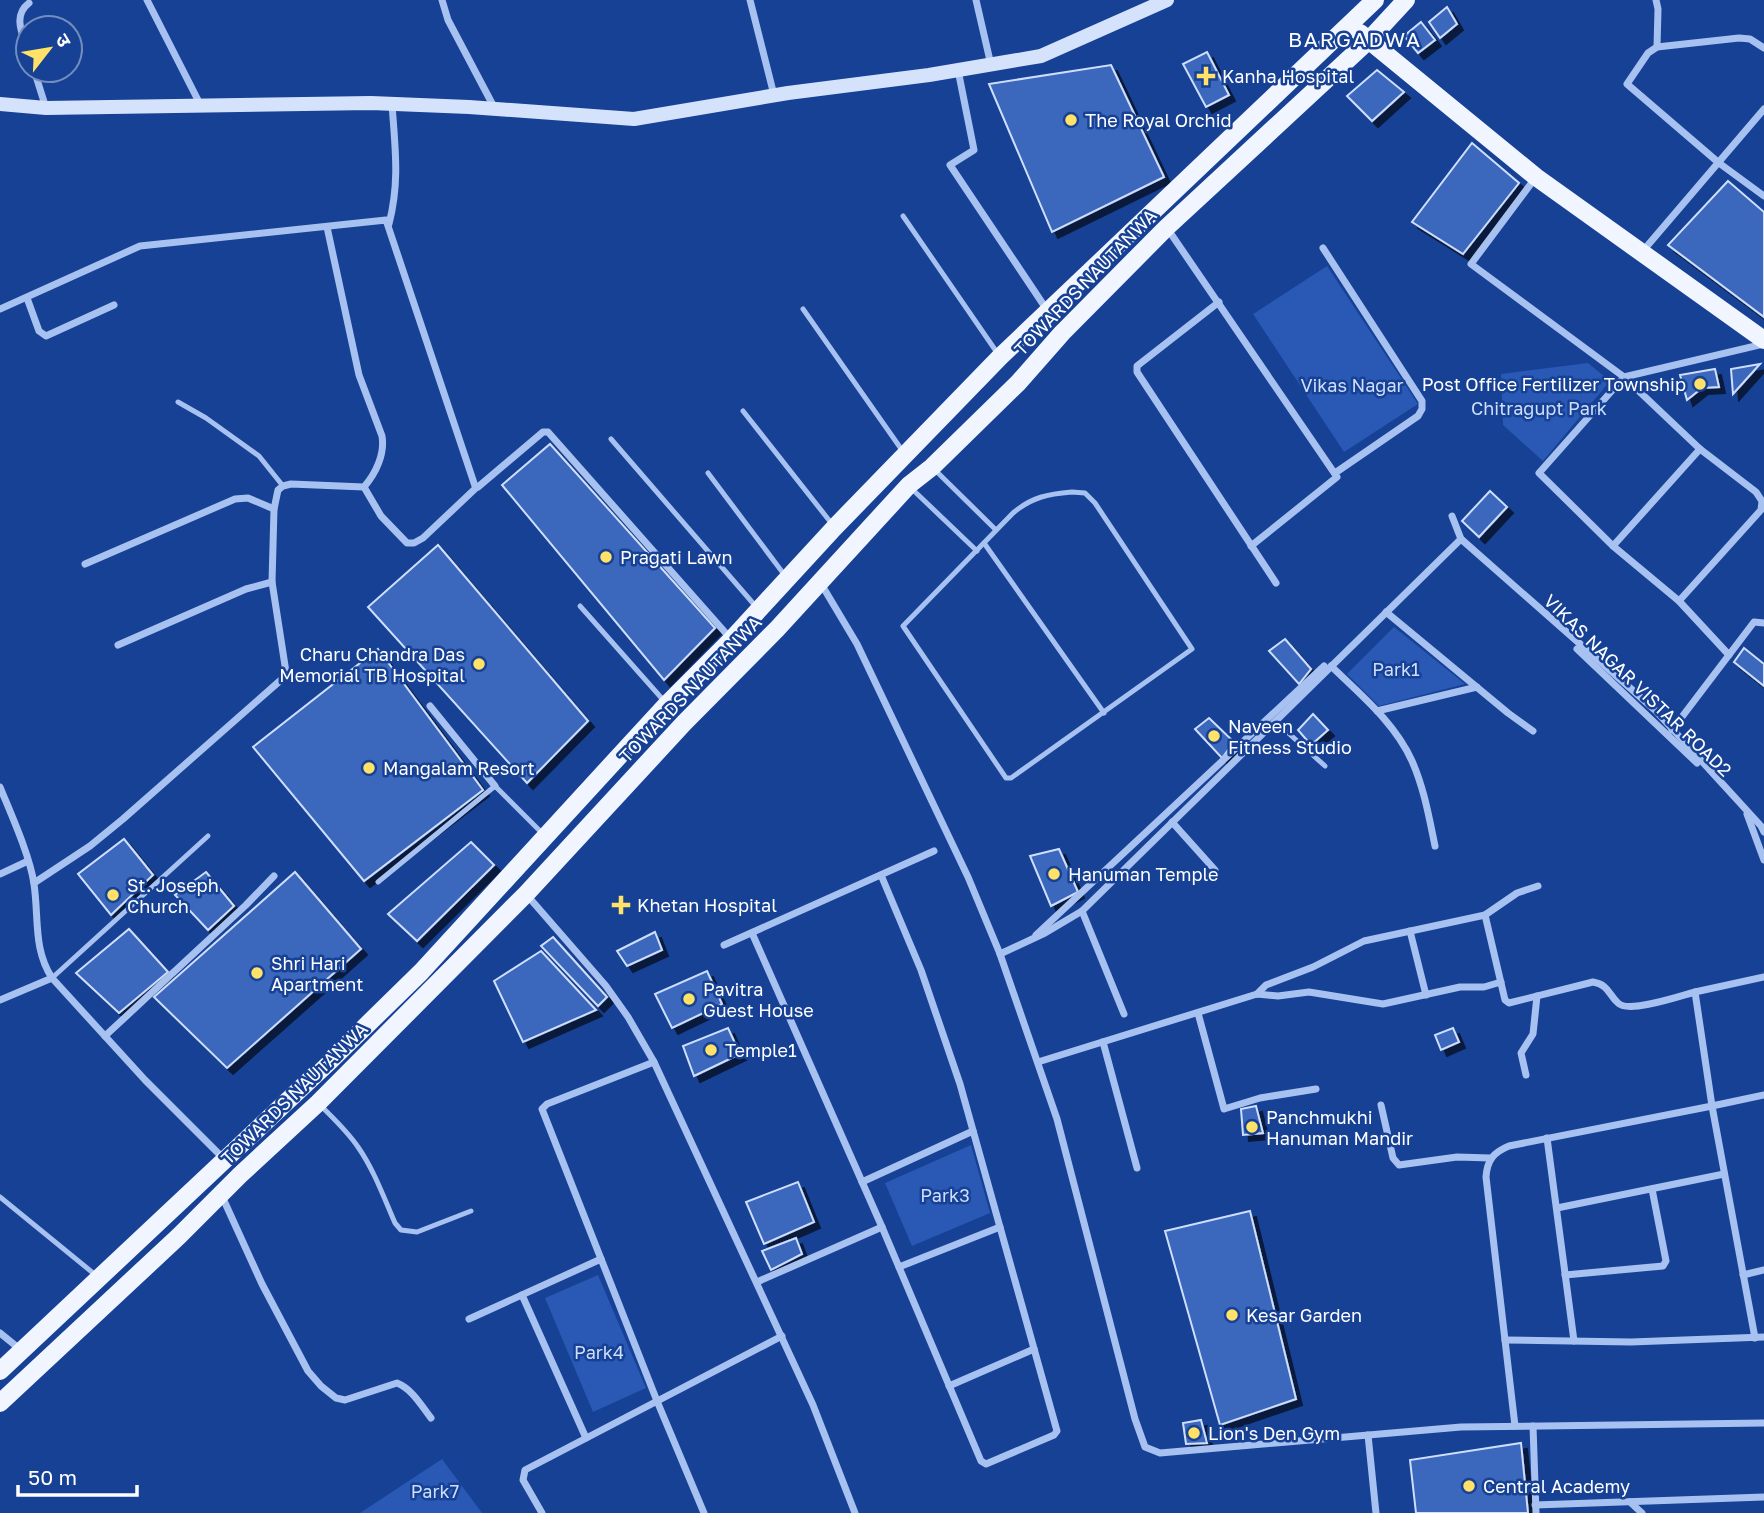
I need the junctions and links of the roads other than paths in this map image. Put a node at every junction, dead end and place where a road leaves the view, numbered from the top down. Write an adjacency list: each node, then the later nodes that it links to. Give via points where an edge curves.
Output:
1 (147, 0): 21 (street)
2 (442, 0): 23 (street)
3 (750, 0): 18 (street)
4 (976, 0): 15 (street)
5 (1375, 0): 11 (main road)
6 (1406, 0): 12 (main road, TOWARDS NAUTANWA)
7 (1656, 0): 13 (street)
8 (1161, 1): 15 (street, via 1041,56)
9 (29, 3): 10 (street)
10 (19, 14)
11 (1351, 23): 12 (main road); 39 (main road)
12 (1368, 41): 26 (main road); 31 (main road, TOWARDS NAUTANWA)
13 (1657, 47): 14 (street, via 1739,38); 25 (street, via 1627,84)
14 (1764, 48)
15 (991, 65): 16 (street)
16 (958, 70): 18 (street); 39 (street, via 974,150 950,164)
17 (38, 84): 22 (street)
18 (775, 95): 23 (street, via 634,119)
19 (0, 104): 22 (street)
20 (392, 104): 21 (street); 23 (street); 29 (street, via 397,176)
21 (202, 107): 22 (street)
22 (46, 108)
23 (495, 109)
24 (1764, 109): 25 (street)
25 (1719, 163): 27 (street); 33 (street)
26 (1536, 177): 33 (main road); 42 (street, via 1471,264)
27 (1764, 197)
28 (903, 216): 41 (lane)
29 (389, 224): 30 (street, via 380,219); 54 (street)
30 (327, 227): 34 (street, via 140,246); 53 (street, via 359,375 384,446)
31 (1166, 228): 35 (street); 48 (main road, TOWARDS NAUTANWA)
32 (1323, 248): 50 (street, via 1422,401 1418,416)
33 (1641, 253): 40 (main road)
34 (27, 298): 36 (street, via 39,331 46,335); 37 (street)
35 (1219, 302): 50 (street); 61 (street, via 1137,369)
36 (114, 305)
37 (0, 309)
38 (803, 309): 47 (lane)
39 (1047, 310): 41 (main road)
40 (1764, 342): 42 (street)
41 (1000, 357): 47 (main road)
42 (1624, 377): 46 (street); 62 (street, via 1539,473)
43 (178, 402): 52 (lane, via 259,456)
44 (743, 411): 57 (lane)
45 (611, 439): 72 (lane)
46 (1700, 449): 62 (street); 70 (street, via 1760,496 1761,510)
47 (905, 455): 57 (main road)
48 (932, 467): 51 (main road, TOWARDS NAUTANWA); 58 (lane)
49 (708, 473): 66 (lane)
50 (1335, 473): 61 (street, via 1335,479)
51 (909, 485): 64 (lane); 68 (main road, TOWARDS NAUTANWA)
52 (283, 486): 53 (street); 55 (street)
53 (364, 487): 54 (street, via 381,516 407,543 423,538)
54 (477, 487): 75 (street, via 548,432)
55 (274, 509): 65 (street, via 248,498 234,499); 67 (street)
56 (1452, 516): 59 (street)
57 (835, 527): 66 (main road)
58 (996, 530): 60 (lane); 83 (lane, via 1036,497 1085,494 1192,646 1192,652)
59 (1461, 539): 63 (street); 73 (street); 111 (street)
60 (984, 543): 64 (lane); 83 (lane)
61 (1251, 546): 69 (street)
62 (1613, 546): 70 (street)
63 (1469, 547): 85 (street); 90 (street, VIKAS NAGAR VISTAR ROAD2)
64 (977, 551): 83 (lane, via 903,626 1004,776 1011,778)
65 (85, 564)
66 (787, 578): 72 (main road)
67 (272, 582): 76 (street); 104 (street, via 286,664 282,679 123,819)
68 (820, 582): 106 (main road, TOWARDS NAUTANWA); 113 (street, via 857,644)
69 (1276, 583)
70 (1679, 601): 77 (street)
71 (580, 606): 80 (lane)
72 (759, 610): 75 (main road)
73 (1386, 612): 78 (street); 79 (street)
74 (1764, 623): 77 (street, via 1754,622)
75 (731, 640): 80 (main road)
76 (118, 645)
77 (1729, 655): 85 (street)
78 (1331, 666): 82 (street); 84 (street)
79 (1477, 687): 82 (street); 86 (street)
80 (667, 704): 94 (main road)
81 (430, 706): 88 (street)
82 (1377, 711): 95 (street, via 1412,760)
83 (1104, 713)
84 (1275, 721): 87 (lane); 91 (street)
85 (1672, 730): 90 (street)
86 (1533, 731)
87 (1325, 766)
88 (495, 786): 94 (lane); 103 (lane)
89 (1, 792): 98 (street)
90 (1746, 809): 92 (street); 97 (street, VIKAS NAGAR VISTAR ROAD2)
91 (1172, 822): 99 (street); 107 (street)
92 (1764, 832)
93 (208, 836): 115 (lane)
94 (547, 837): 137 (main road, via 421,972)
95 (1435, 846)
96 (934, 851): 101 (street)
97 (1764, 860)
98 (28, 861): 100 (street); 104 (street)
99 (1214, 870)
100 (0, 874)
101 (881, 875): 110 (street); 134 (street, via 940,1021)
102 (274, 876): 124 (street)
103 (379, 882)
104 (34, 883): 115 (street, via 40,955)
105 (1538, 886): 108 (street, via 1517,893)
106 (526, 894): 126 (street, via 606,986); 131 (main road, TOWARDS NAUTANWA)
107 (1082, 911): 111 (street); 123 (street)
108 (1485, 915): 109 (street); 116 (street)
109 (1410, 931): 118 (street, via 1364,941 1266,985); 119 (street)
110 (752, 933): 112 (street); 140 (street)
111 (1031, 939): 113 (street)
112 (724, 945)
113 (1000, 954): 127 (street)
114 (1764, 977): 117 (street)
115 (52, 978): 121 (street); 124 (street)
116 (1501, 982): 119 (street); 120 (street, via 1509,1003)
117 (1695, 992): 120 (street, via 1632,1008 1618,1004 1605,986 1593,982); 133 (street)
118 (1257, 994): 119 (street, via 1309,992 1383,1004); 122 (street)
119 (1426, 995)
120 (1537, 996): 128 (street, via 1533,1034 1521,1053)
121 (0, 1000)
122 (1198, 1013): 125 (street); 129 (street, via 1222,1108)
123 (1124, 1014)
124 (105, 1036): 137 (street)
125 (1103, 1042): 127 (street); 138 (street)
126 (654, 1062): 148 (street, via 542,1109); 154 (street)
127 (1038, 1062): 173 (street, via 1145,1447 1160,1452)
128 (1526, 1075)
129 (1315, 1089)
130 (1764, 1095): 133 (street)
131 (317, 1103): 142 (main road, TOWARDS NAUTANWA); 145 (lane, via 358,1146 401,1230 417,1232)
132 (1381, 1105): 136 (street, via 1393,1158 1399,1165 1457,1157)
133 (1712, 1106): 135 (street); 139 (street)
134 (973, 1131): 140 (street); 147 (street)
135 (1548, 1138): 136 (street, via 1509,1146); 144 (street)
136 (1490, 1158): 161 (street, via 1486,1177)
137 (225, 1160): 153 (main road)
138 (1137, 1168)
139 (1724, 1174): 141 (street); 152 (street)
140 (862, 1182): 146 (street)
141 (1651, 1189): 144 (street); 151 (street, via 1666,1261 1663,1266)
142 (221, 1194): 168 (main road, TOWARDS NAUTANWA); 169 (street, via 262,1284 308,1371 321,1386 345,1400 401,1384)
143 (0, 1197): 153 (lane)
144 (1556, 1208): 151 (street)
145 (471, 1210)
146 (882, 1227): 149 (street); 154 (street)
147 (1000, 1227): 149 (street); 163 (street)
148 (601, 1259): 155 (street); 167 (street)
149 (899, 1267): 166 (street)
150 (1764, 1270): 152 (street)
151 (1565, 1275): 162 (street)
152 (1743, 1275): 160 (street)
153 (98, 1277): 164 (main road)
154 (757, 1282): 158 (street)
155 (522, 1295): 156 (street); 174 (street)
156 (469, 1319)
157 (0, 1333): 164 (street)
158 (782, 1336): 167 (street); 181 (street)
159 (1764, 1337): 160 (street)
160 (1755, 1338): 162 (street)
161 (1505, 1340): 162 (street); 171 (street)
162 (1573, 1341)
163 (1034, 1349): 166 (street); 166 (street, via 1057,1431 1054,1435 983,1464)
164 (22, 1351): 165 (main road)
165 (0, 1371)
166 (949, 1386)
167 (657, 1401): 174 (street); 180 (street)
168 (0, 1403)
169 (431, 1418)
170 (1764, 1423): 172 (street)
171 (1515, 1426): 172 (street); 173 (street)
172 (1533, 1426): 178 (street)
173 (1368, 1435): 182 (street)
174 (586, 1438): 179 (street, via 525,1470 523,1480)
175 (1764, 1497): 176 (street)
176 (1630, 1502): 177 (street); 184 (street)
177 (1597, 1503): 178 (street); 183 (street)
178 (1535, 1509)
179 (542, 1513)
180 (705, 1513)
181 (855, 1513)
182 (1376, 1513)
183 (1598, 1513)
184 (1642, 1513)

